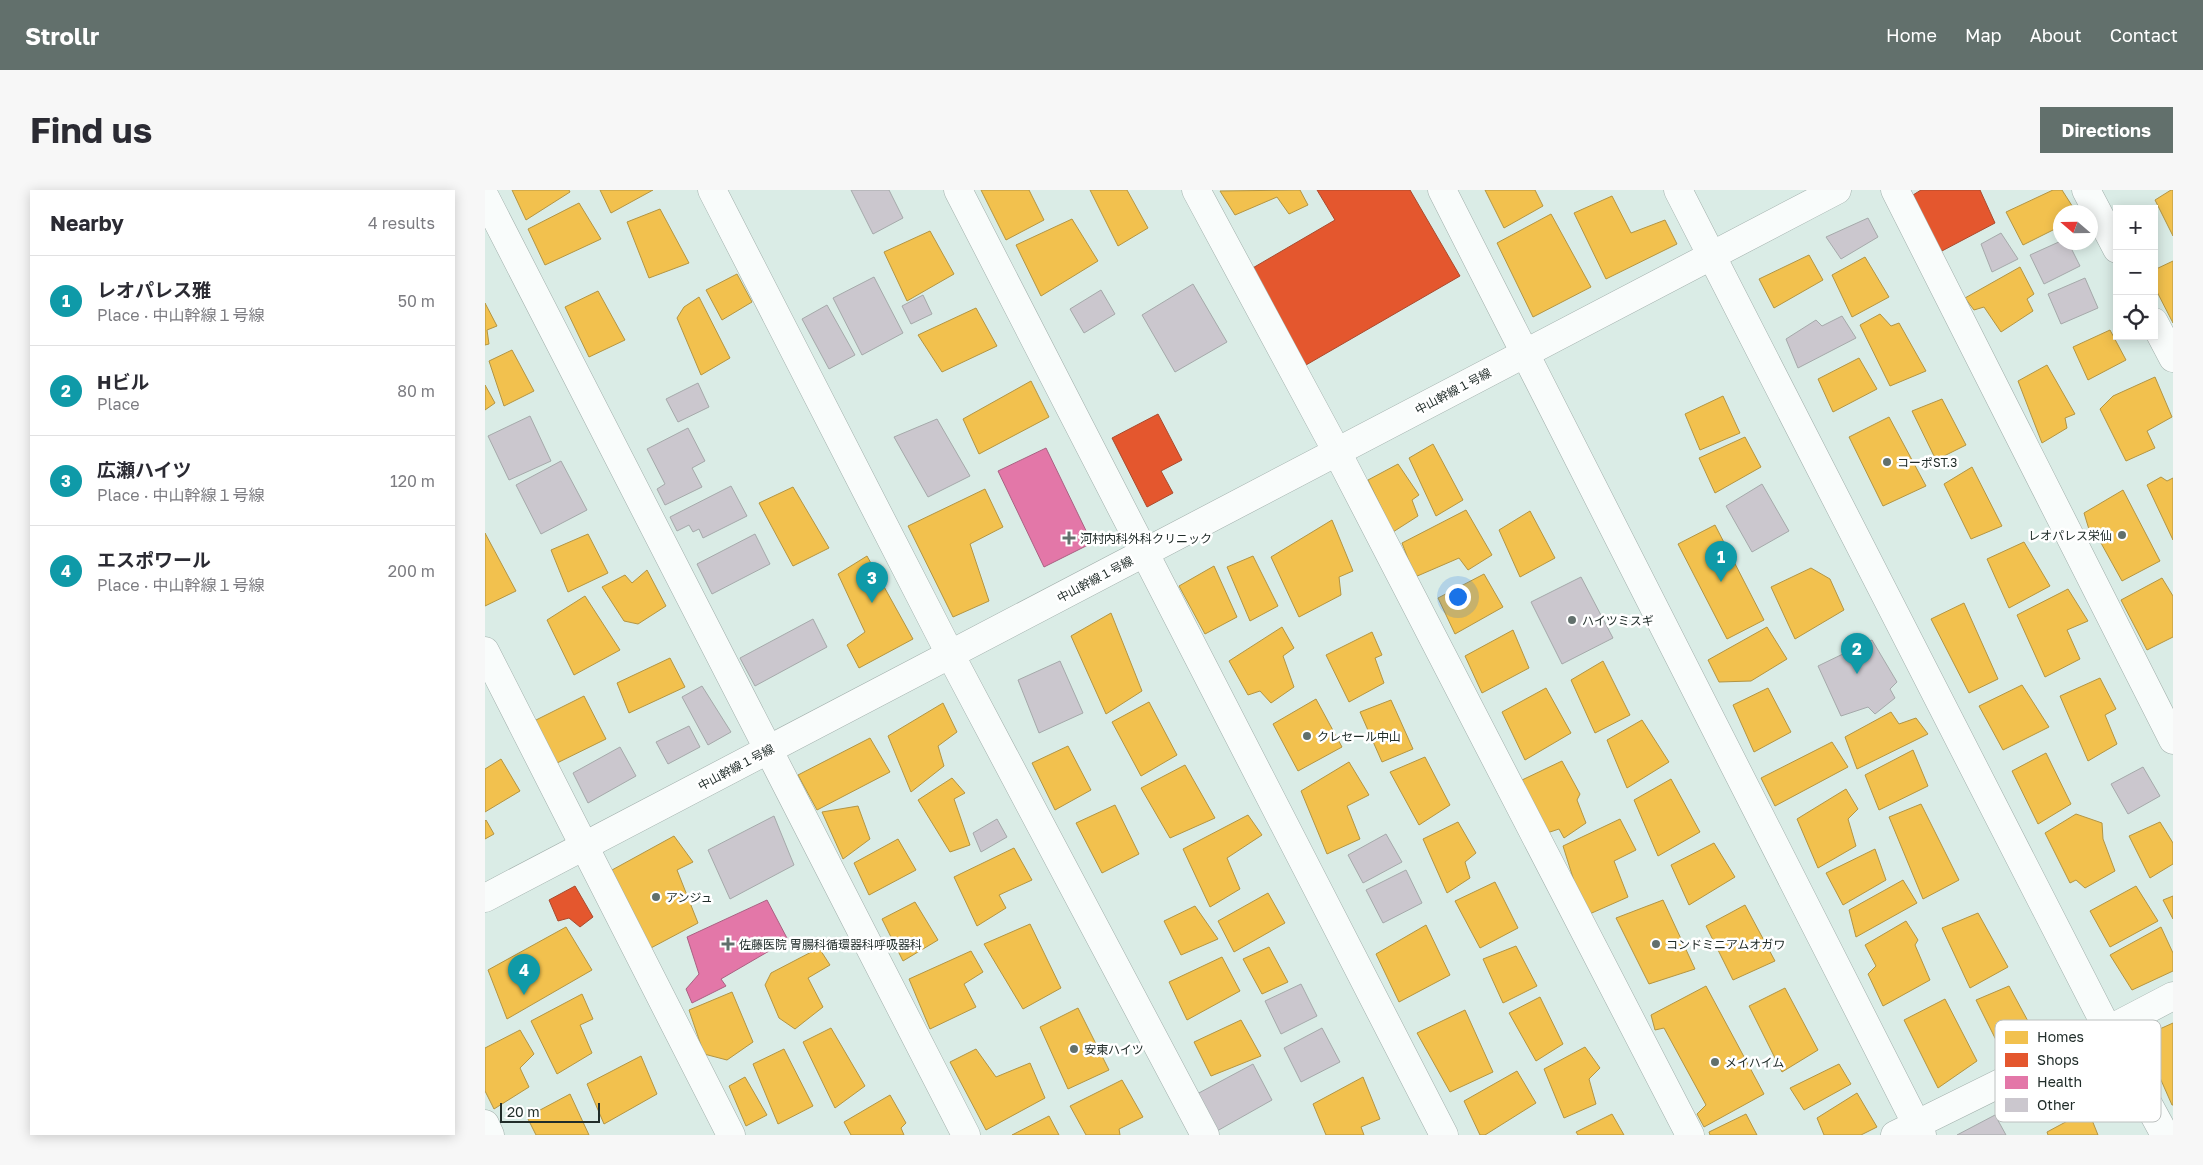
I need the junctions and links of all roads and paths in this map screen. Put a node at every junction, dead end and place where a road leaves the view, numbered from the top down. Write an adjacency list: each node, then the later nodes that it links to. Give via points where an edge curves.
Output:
1 (712, 190): 18 (street)
2 (958, 190): 16 (street)
3 (1196, 190): 15 (street)
4 (1442, 190): 13 (street)
5 (1677, 190): 11 (street)
6 (1837, 190): 11 (street, 中山幹線１号線)
7 (1895, 190): 19 (street)
8 (2086, 190): 10 (street)
9 (485, 197): 20 (street)
10 (2113, 242)
11 (1711, 256): 13 (street, 中山幹線１号線); 24 (street)
12 (2158, 330): 14 (street)
13 (1526, 353): 15 (street, 中山幹線１号線); 29 (street)
14 (2173, 358)
15 (1337, 452): 16 (street, 中山幹線１号線); 35 (street)
16 (1144, 553): 18 (street, 中山幹線１号線); 34 (street)
17 (485, 651): 21 (street)
18 (951, 654): 20 (street, 中山幹線１号線); 33 (street)
19 (2173, 740)
20 (769, 749): 21 (street, 中山幹線１号線); 32 (street)
21 (585, 846): 22 (street, 中山幹線１号線); 31 (street)
22 (485, 898)
23 (2173, 996): 25 (street)
24 (2103, 1020)
25 (2127, 1020)
26 (1995, 1088): 29 (street)
27 (2158, 1122): 36 (street)
28 (485, 1124): 30 (street)
29 (1911, 1131)
30 (491, 1135)
31 (731, 1135)
32 (966, 1135)
33 (1205, 1135)
34 (1445, 1135)
35 (1690, 1135)
36 (2165, 1135)

